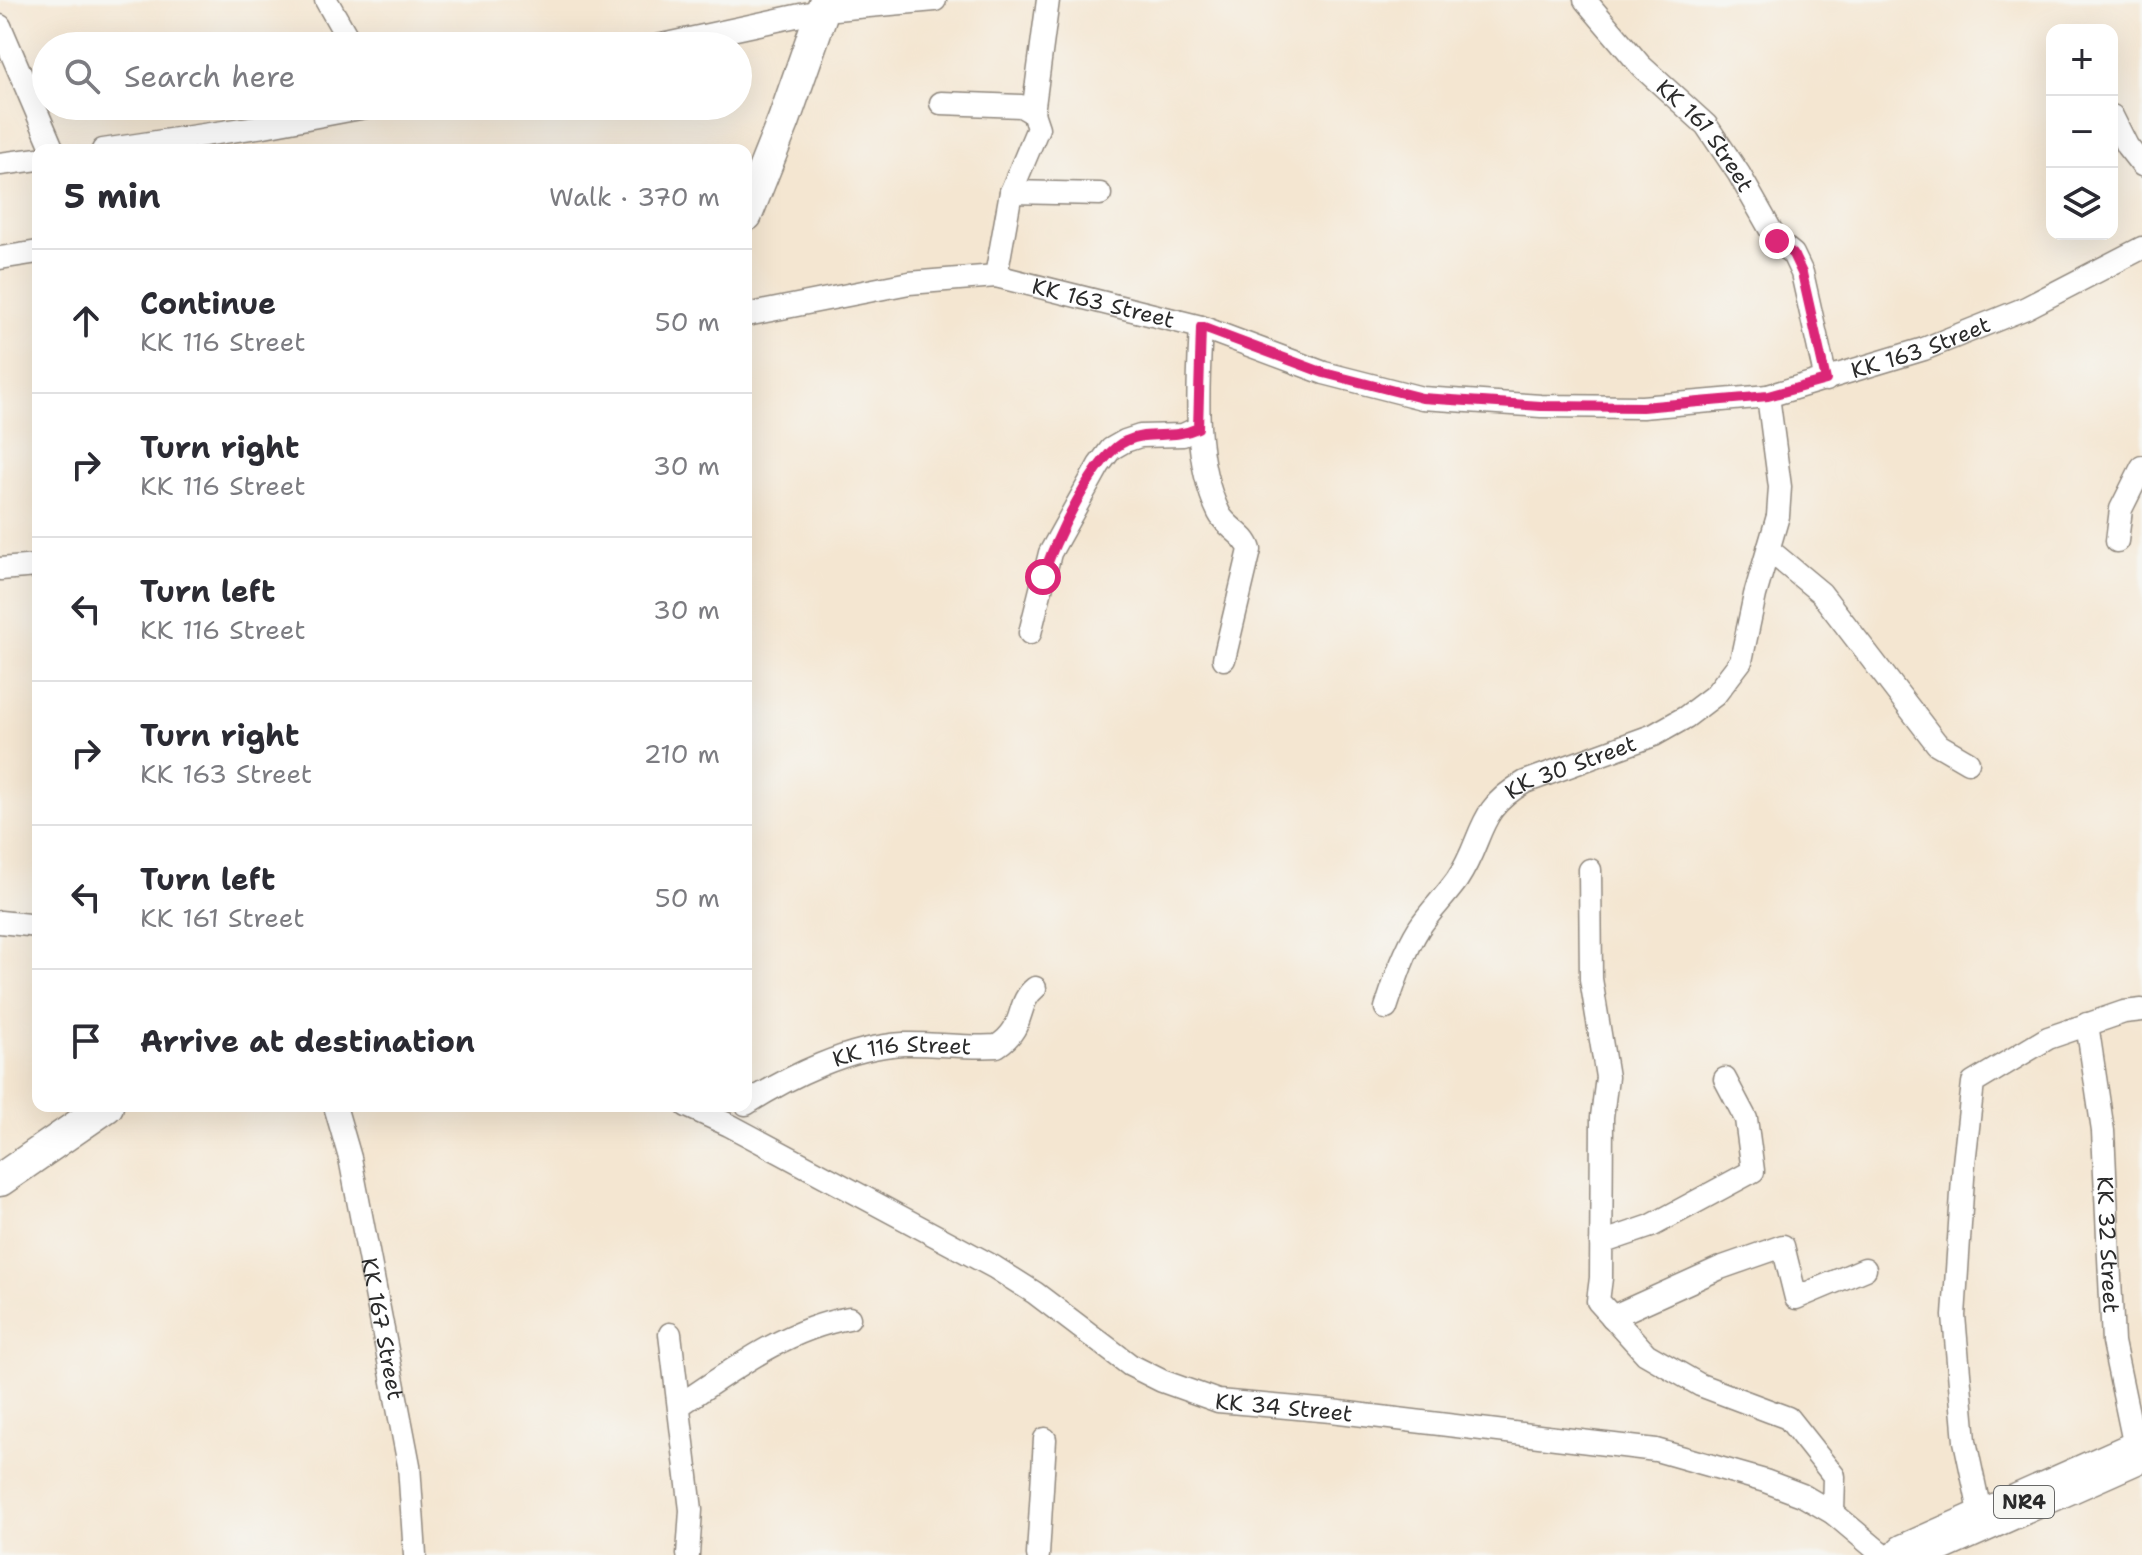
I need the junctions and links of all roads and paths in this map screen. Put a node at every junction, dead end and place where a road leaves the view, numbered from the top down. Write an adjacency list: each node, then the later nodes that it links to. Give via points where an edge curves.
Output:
1 (326, 0): 7 (street)
2 (935, 0): 5 (street)
3 (1048, 0): 11 (street)
4 (1585, 0): 29 (street, KK 161 Street, via 1641,66 1706,125 1777,241 1793,254)
5 (825, 5): 8 (street); 22 (main road)
6 (0, 26): 9 (street)
7 (344, 32)
8 (714, 32)
9 (32, 101)
10 (941, 103): 11 (street, via 1021,106)
11 (1033, 113): 20 (street, via 1038,128)
12 (40, 120): 15 (street)
13 (296, 120): 16 (street)
14 (2118, 128): 19 (street)
15 (50, 144)
16 (143, 144)
17 (32, 160): 18 (street)
18 (0, 164)
19 (2142, 165)
20 (1011, 192): 21 (street); 26 (street)
21 (1100, 194)
22 (752, 199)
23 (2142, 248): 29 (street, KK 163 Street, via 2026,308 1924,349)
24 (32, 253): 25 (street)
25 (0, 258)
26 (996, 276): 27 (street, KK 163 Street, via 909,283); 28 (street, KK 163 Street)
27 (752, 314)
28 (1201, 327): 30 (street, KK 163 Street, via 1324,373 1422,398 1642,407); 31 (street)
29 (1826, 380): 30 (street, KK 163 Street)
30 (1768, 396): 34 (street, KK 30 Street, via 1780,487)
31 (1198, 428): 37 (street, via 1183,435 1140,436 1111,449 1050,553); 38 (street, via 1220,516 1250,550)
32 (2142, 467): 33 (street, via 2121,509)
33 (2117, 541)
34 (1768, 549): 39 (street, via 1821,593 1937,744); 44 (street, KK 30 Street, via 1741,661 1715,695 1654,735 1525,782 1493,805 1458,879 1418,929)
35 (32, 566): 36 (street)
36 (0, 569)
37 (1030, 633)
38 (1224, 659)
39 (1968, 762)
40 (1590, 870): 55 (street, via 1591,979 1607,1077)
41 (0, 922): 42 (street)
42 (32, 925)
43 (1035, 988): 48 (street, KK 116 Street, via 1024,1000 1009,1038 997,1046 901,1044 867,1050 837,1059)
44 (1386, 1008)
45 (2142, 1010): 46 (street)
46 (2087, 1024): 62 (street, KK 32 Street, via 2103,1131 2113,1342); 64 (street, via 2048,1038 1973,1083 1954,1316 1965,1441)
47 (1725, 1079): 55 (street, via 1746,1119 1753,1171 1651,1226)
48 (752, 1102)
49 (98, 1112): 54 (main road)
50 (337, 1112): 65 (street, KK 167 Street, via 409,1465)
51 (700, 1112): 53 (street, KK 34 Street)
52 (739, 1112): 53 (street, KK 116 Street)
53 (729, 1125): 63 (street, KK 34 Street, via 994,1267 1130,1365 1218,1401 1656,1450 1765,1481)
54 (0, 1180)
55 (1601, 1243): 57 (street, via 1598,1301)
56 (1865, 1269): 57 (street, via 1796,1298 1783,1246)
57 (1612, 1317): 63 (street, via 1646,1354 1700,1385 1788,1418 1834,1476)
58 (849, 1318): 60 (street, via 779,1343)
59 (670, 1334): 60 (street)
60 (680, 1405): 66 (street, via 691,1510)
61 (1045, 1439): 67 (street)
62 (2139, 1451): 64 (highway, NR4)
63 (1833, 1513): 68 (street, KK 34 Street)
64 (1982, 1521): 69 (highway, NR4)
65 (415, 1555)
66 (688, 1555)
67 (1038, 1555)
68 (1883, 1555)
69 (1906, 1555)

